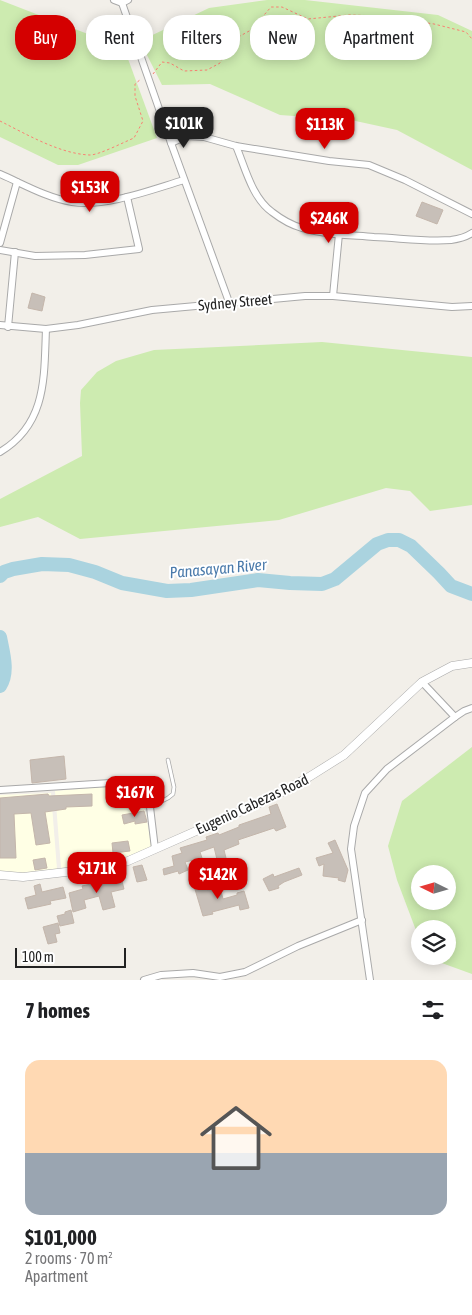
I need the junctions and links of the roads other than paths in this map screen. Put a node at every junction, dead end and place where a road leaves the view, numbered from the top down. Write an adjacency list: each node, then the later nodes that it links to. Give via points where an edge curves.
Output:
1 (114, 0): 2 (street)
2 (125, 1): 3 (street)
3 (170, 143): 4 (street, via 187,136); 6 (street)
4 (236, 146): 9 (street, via 369,165); 11 (street, via 261,202 270,211 302,228)
5 (0, 174): 7 (street)
6 (184, 180): 8 (street); 16 (street)
7 (17, 182): 8 (street, via 71,202); 12 (street)
8 (128, 197): 14 (street, via 139,249 85,255 35,256)
9 (472, 214)
10 (472, 233): 11 (street, via 452,240)
11 (339, 234): 15 (street)
12 (0, 244)
13 (0, 250): 14 (street)
14 (14, 252): 19 (street)
15 (333, 296): 16 (street, Sydney Street); 17 (street, Sydney Street)
16 (229, 302): 20 (street, Sydney Street, via 152,310)
17 (472, 306)
18 (0, 325): 19 (street, Sydney Street)
19 (8, 326): 20 (street, Sydney Street)
20 (46, 329): 21 (street, via 44,372 36,414 27,428)
21 (0, 452)
22 (472, 663): 23 (street, Eugenio Cabezas Road, via 452,666)
23 (422, 682): 25 (street); 29 (street, Eugenio Cabezas Road, via 344,755 309,778)
24 (472, 708): 25 (street)
25 (455, 717): 31 (street, via 387,769 365,793 354,826 351,849)
26 (168, 760): 28 (lane, via 173,794)
27 (0, 790): 28 (street, via 142,781)
28 (150, 807): 29 (street)
29 (155, 849): 30 (street, Eugenio Cabezas Road, via 128,861 100,868 23,877)
30 (0, 875)
31 (362, 920): 32 (street, via 245,972 220,977 193,973 161,975); 33 (street)
32 (144, 980)
33 (370, 980)

